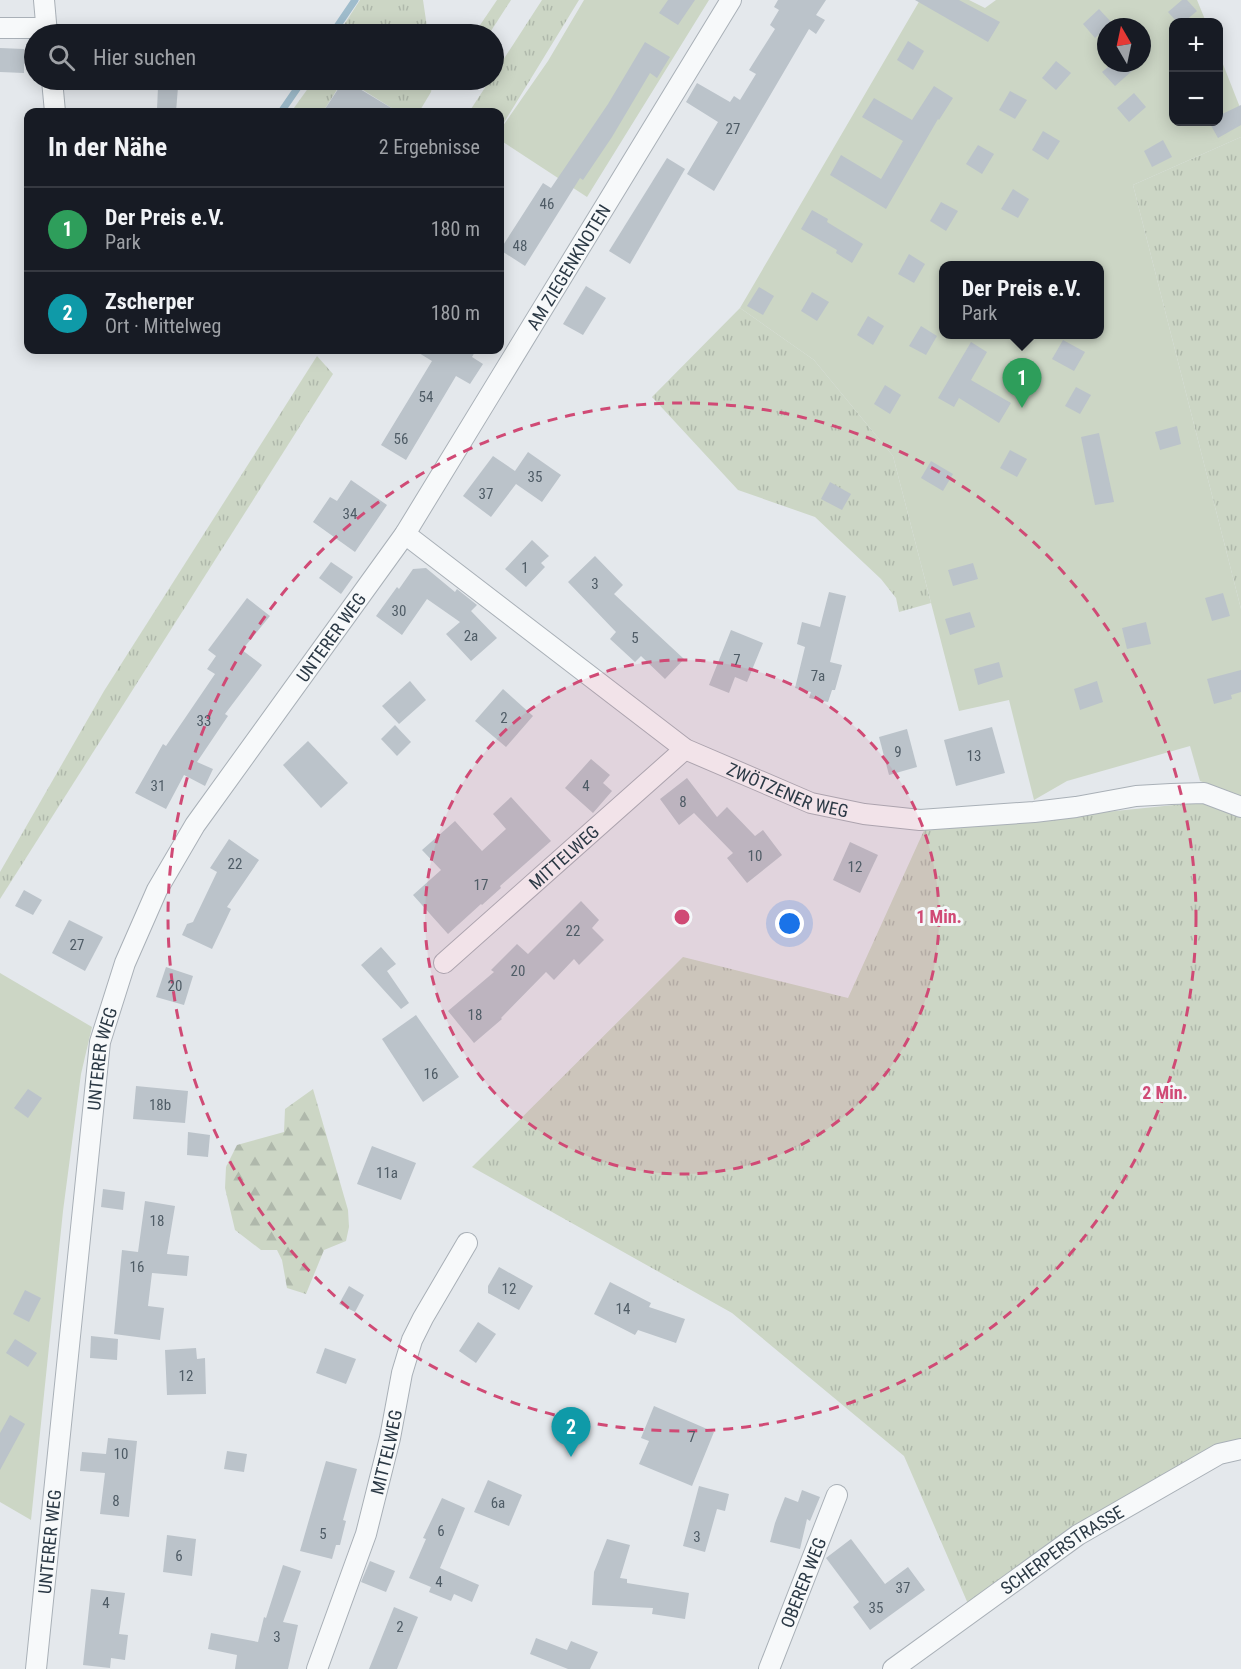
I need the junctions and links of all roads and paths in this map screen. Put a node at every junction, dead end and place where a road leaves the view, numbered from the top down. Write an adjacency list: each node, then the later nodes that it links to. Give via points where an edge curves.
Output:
1 (44, 0): 3 (street)
2 (731, 0): 8 (street, AM ZIEGENKNOTEN)
3 (46, 24)
4 (0, 28): 5 (street)
5 (24, 30)
6 (53, 90): 7 (street)
7 (56, 108)
8 (405, 534): 9 (street, ZWÖTZENER WEG); 15 (street, UNTERER WEG, via 195,825 157,890 125,963 100,1042)
9 (685, 749): 10 (street, ZWÖTZENER WEG, via 811,803 920,820 1034,812 1171,794 1204,793); 11 (street, MITTELWEG)
10 (1241, 807)
11 (444, 963)
12 (467, 1243): 16 (street, MITTELWEG, via 412,1340 366,1534)
13 (1241, 1449): 18 (street, SCHERPERSTRASSE, via 1219,1454 1078,1535)
14 (837, 1495): 17 (street, OBERER WEG)
15 (36, 1669)
16 (317, 1669)
17 (769, 1669)
18 (893, 1669)

